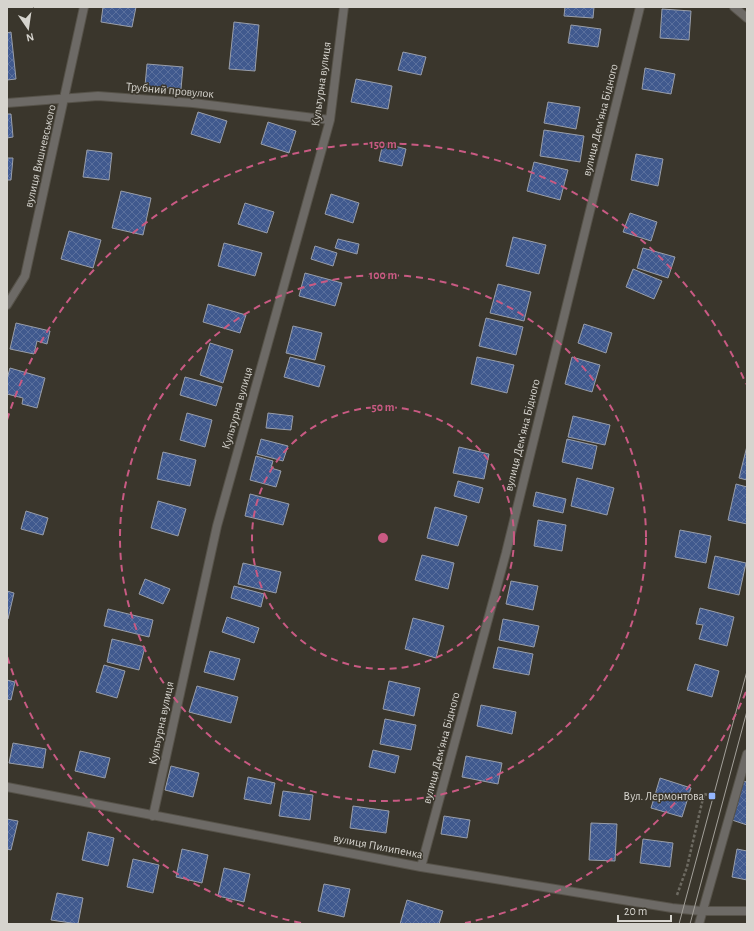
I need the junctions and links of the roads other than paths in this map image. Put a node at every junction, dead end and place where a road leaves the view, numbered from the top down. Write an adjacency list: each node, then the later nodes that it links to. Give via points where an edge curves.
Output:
1 (84, 7): 6 (street, вулиця Вишневського)
2 (344, 7): 8 (street, Культурна вулиця)
3 (640, 7): 13 (street, вулиця Дем'яна Бідного, via 506,552)
4 (734, 7): 5 (street)
5 (747, 18)
6 (65, 99): 7 (street, Трубний провулок); 8 (street, Трубний провулок, via 98,96 193,103); 9 (street, вулиця Вишневського, via 25,276)
7 (7, 103)
8 (330, 120): 12 (street, Культурна вулиця, via 217,526)
9 (7, 305)
10 (747, 754): 14 (street)
11 (7, 787): 12 (street, вулиця Пилипенка)
12 (153, 816): 13 (street, вулиця Пилипенка)
13 (421, 867): 14 (street, вулиця Пилипенка)
14 (701, 911): 15 (street, вулиця Пилипенка); 16 (street)
15 (747, 911)
16 (698, 924)

